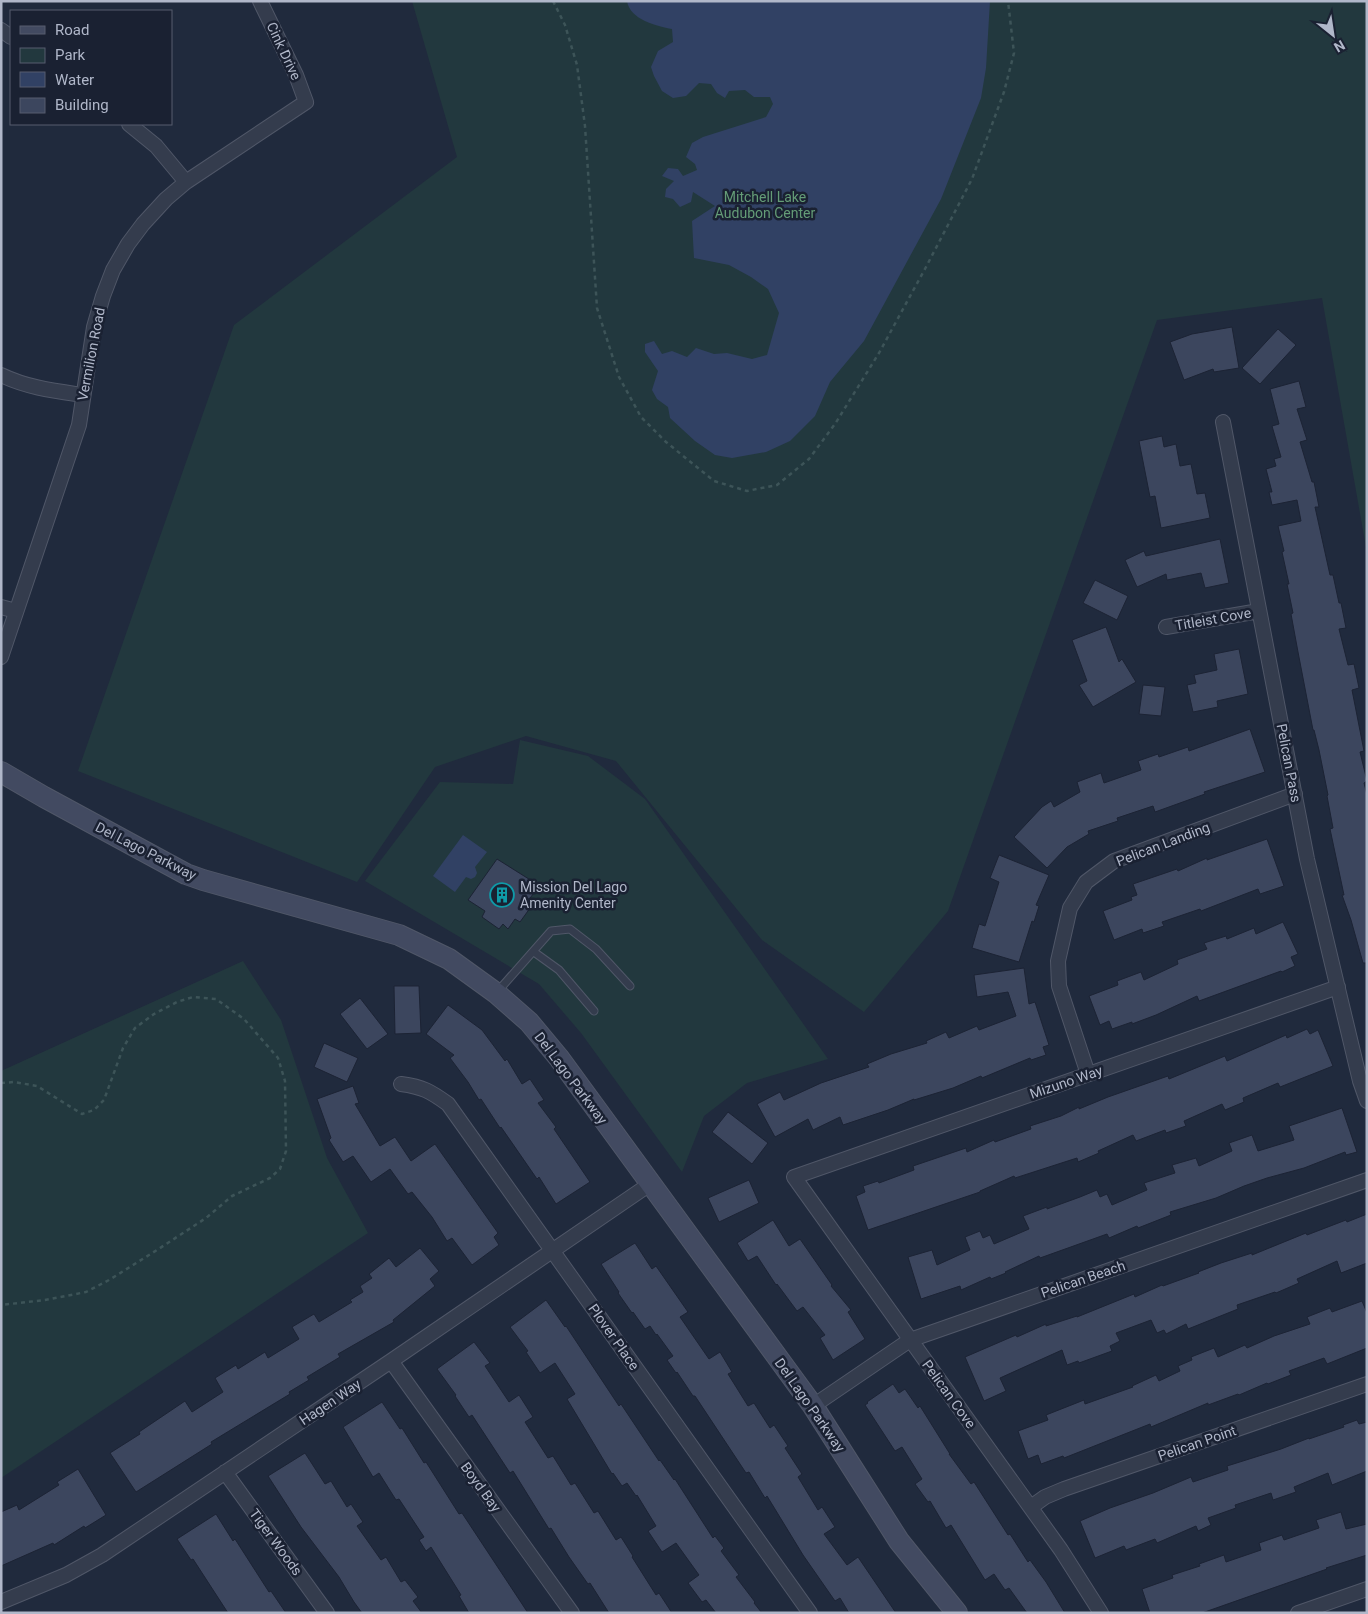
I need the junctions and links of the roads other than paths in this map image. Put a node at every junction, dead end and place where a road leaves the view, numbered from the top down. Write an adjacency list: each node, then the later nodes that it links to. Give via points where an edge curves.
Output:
1 (260, 1): 2 (street, Cink Drive)
2 (306, 102): 4 (street, Vermilion Road)
3 (130, 125): 4 (street, via 156,146)
4 (186, 182): 6 (street, Vermilion Road, via 143,224 113,270 94,327)
5 (1, 375): 6 (street, via 37,388)
6 (84, 395): 10 (street, Vermilion Road, via 79,425)
7 (1223, 422): 9 (street, Pelican Pass)
8 (1, 607): 10 (street)
9 (1260, 611): 11 (street, Titleist Cove); 14 (street, Pelican Pass)
10 (16, 612): 12 (street, Vermilion Road)
11 (1166, 628)
12 (1, 657)
13 (1, 772): 18 (street, Del Lago Parkway, via 186,874 399,935 449,959)
14 (1295, 794): 17 (street, Pelican Pass); 20 (street, Pelican Landing, via 1114,861 1086,882 1070,908 1058,961 1059,986)
15 (534, 952): 16 (lane, via 551,932 570,929 596,949); 18 (lane); 19 (lane, via 559,970)
16 (630, 986)
17 (1338, 987): 20 (street, Mizuno Way); 22 (street, Pelican Pass)
18 (496, 993): 25 (street, Del Lago Parkway, via 529,1022)
19 (594, 1011)
20 (1088, 1074): 23 (street, Mizuno Way)
21 (401, 1084): 26 (street, Plover Place, via 430,1091 448,1104)
22 (1367, 1101)
23 (794, 1177): 27 (street, Pelican Cove)
24 (1367, 1180): 27 (street, Pelican Beach)
25 (650, 1184): 26 (street, Hagen Way); 30 (street, Del Lago Parkway)
26 (552, 1251): 28 (street, Hagen Way); 37 (street, Plover Place)
27 (910, 1340): 30 (street, Pelican Beach); 32 (street, Pelican Cove)
28 (391, 1361): 31 (street, Hagen Way); 36 (street, Boyd Bay)
29 (1367, 1384): 32 (street, Pelican Point, via 1064,1489)
30 (813, 1406): 38 (street, Del Lago Parkway, via 899,1541)
31 (225, 1472): 34 (street, Hagen Way, via 102,1555 66,1575); 35 (street, Tiger Woods)
32 (1031, 1508): 39 (street, Pelican Cove)
33 (1367, 1589): 40 (street)
34 (1, 1602)
35 (326, 1613)
36 (572, 1613)
37 (810, 1613)
38 (958, 1613)
39 (1101, 1613)
40 (1298, 1613)

